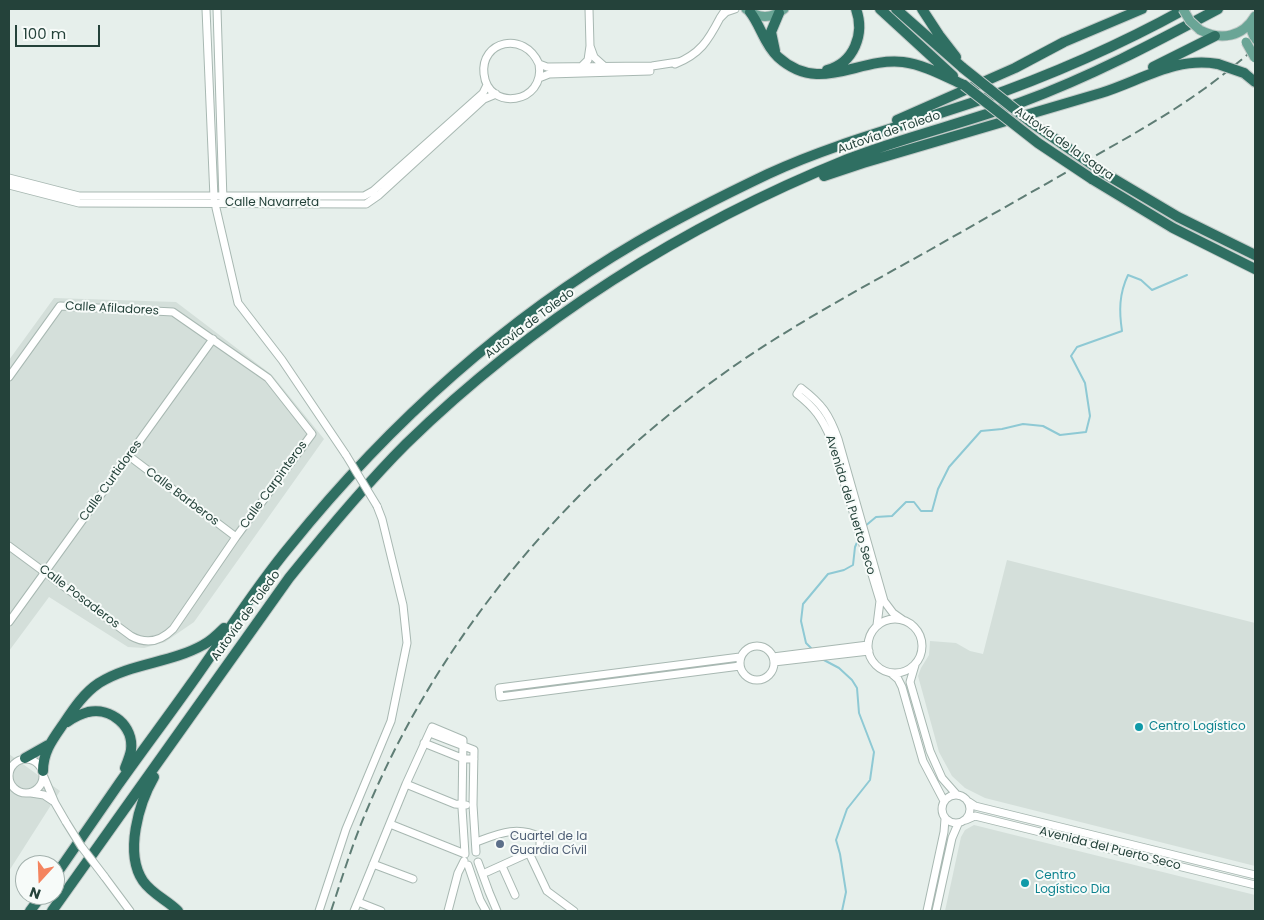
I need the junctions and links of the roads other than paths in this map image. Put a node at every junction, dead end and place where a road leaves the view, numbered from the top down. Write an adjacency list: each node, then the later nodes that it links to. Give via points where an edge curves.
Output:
1 (206, 9): 42 (street)
2 (217, 9): 41 (street)
3 (589, 9): 22 (street)
4 (726, 9): 16 (street)
5 (735, 9): 16 (street)
6 (856, 9): 30 (highway, via 860,27 852,52 837,66)
7 (880, 9): 31 (highway)
8 (896, 9): 29 (highway, Autovía de la Sagra)
9 (922, 9): 29 (highway)
10 (1124, 9): 21 (highway)
11 (1142, 9): 21 (highway)
12 (1184, 9): 19 (main road, bridge, via 1200,30); 37 (highway, Autovía de Toledo, via 1067,67 973,102)
13 (1218, 9): 40 (highway, Autovía de Toledo, via 1087,76 984,116 849,159)
14 (748, 10): 15 (main road, via 764,17); 23 (highway)
15 (781, 11): 23 (highway, via 771,32)
16 (720, 18): 25 (street, via 704,45)
17 (1253, 19): 18 (main road, via 1244,30); 20 (main road)
18 (1235, 34): 19 (main road); 24 (main road, bridge, via 1246,42)
19 (1215, 36): 36 (highway)
20 (1254, 37)
21 (1064, 42): 37 (highway, via 1016,68)
22 (590, 46): 27 (street, via 594,58); 28 (street, via 588,60)
23 (776, 54): 30 (highway, via 796,69)
24 (1255, 58)
25 (678, 62): 27 (street, via 652,66); 32 (street, via 654,70 550,74)
26 (539, 64): 28 (street, via 553,68); 32 (street); 34 (street, via 529,48 511,43 501,45 487,57 484,66)
27 (604, 66): 28 (street)
28 (581, 67)
29 (963, 68): 43 (highway, Autovía de la Sagra, bridge, via 1032,123 1104,173 1178,217)
30 (814, 74): 31 (highway, Autovía de la Sagra, via 836,74 877,62 903,62)
31 (950, 76): 44 (highway, Autovía de la Sagra, bridge, via 1092,180 1173,228)
32 (539, 78): 35 (street, via 535,87 520,98 510,99)
33 (1255, 82): 36 (highway, bridge, via 1218,64 1194,62)
34 (487, 85): 35 (street); 41 (street, Calle Navarreta, via 483,93 364,196)
35 (496, 94): 41 (street, Calle Navarreta, via 484,99 366,204)
36 (1081, 98): 40 (highway)
37 (867, 135): 53 (highway, Autovía de Toledo, via 772,172 710,202 636,242 516,324 438,389 383,441 288,548)
38 (9, 178): 42 (street, Calle Navarreta, via 79,196)
39 (9, 185): 42 (street, Calle Navarreta, via 80,203)
40 (787, 186): 66 (highway, Autovía de Toledo, via 706,225 618,276 527,340 455,398 405,445 324,534 288,578)
41 (223, 199): 42 (street, Calle Navarreta)
42 (214, 202): 103 (street, bridge, via 238,303 282,360 377,506 403,604 407,643 391,721 346,829)
43 (1255, 255)
44 (1255, 268)
45 (213, 339): 46 (street, Calle Afiladores, via 173,312 60,306); 47 (street, Calle Curtidores); 48 (street, Calle Carpinteros, via 268,378 312,434)
46 (9, 376)
47 (129, 456): 48 (street, Calle Barberos); 50 (street, Calle Curtidores)
48 (236, 537): 55 (street, Calle Carpinteros, via 173,629 164,637)
49 (9, 546): 50 (street, Calle Posaderos)
50 (45, 572): 52 (street, Calle Curtidores); 55 (street, Calle Posaderos, via 131,636 139,641)
51 (903, 620): 54 (street, via 893,619); 54 (street, Avenida del Puerto Seco, via 884,601 833,425 819,402 801,388 797,394 814,408 832,439 880,601); 59 (street, Avenida del Puerto Seco, via 918,631 921,639 920,657)
52 (9, 622)
53 (232, 624): 62 (highway, via 187,653 121,672 98,684 80,701); 73 (highway, Autovía de Toledo)
54 (878, 625): 56 (street, Avenida del Puerto Seco, via 872,632)
55 (151, 641)
56 (868, 648): 58 (street); 61 (street, via 875,664)
57 (740, 657): 58 (street, via 745,650 755,646 766,648); 60 (street); 60 (street, via 499,688 500,697)
58 (773, 660): 60 (street, via 770,673 761,680 749,678)
59 (915, 665): 61 (street); 76 (street, Avenida del Puerto Seco, via 911,685 930,751 942,778)
60 (740, 666)
61 (891, 673): 77 (street, via 902,687 923,761)
62 (62, 726): 65 (highway); 73 (highway, via 88,712 109,714 121,721 129,734 131,751)
63 (424, 743): 64 (street, via 430,733); 68 (street); 74 (street)
64 (463, 743): 68 (street); 69 (street, via 474,750)
65 (48, 744): 67 (highway); 71 (highway)
66 (165, 751): 100 (highway, Autovía de Toledo); 102 (highway, via 142,805 134,852 142,880)
67 (25, 758): 70 (street); 71 (street, via 36,761)
68 (464, 759): 69 (street); 80 (street)
69 (474, 759): 81 (street)
70 (12, 762): 72 (street)
71 (43, 774): 75 (street, via 39,787); 79 (street)
72 (9, 777): 75 (street, via 17,791)
73 (119, 783): 90 (highway, Autovía de Toledo)
74 (406, 784): 80 (street); 84 (street)
75 (29, 793): 79 (street, via 44,795)
76 (957, 795): 77 (street); 78 (street, Avenida del Puerto Seco)
77 (944, 801): 82 (street)
78 (969, 802): 83 (street, via 971,812); 95 (street, Avenida del Puerto Seco)
79 (55, 803): 101 (street, bridge, via 81,846)
80 (462, 805): 81 (street); 89 (street)
81 (473, 805): 86 (street)
82 (945, 819): 85 (street); 110 (street)
83 (966, 820): 85 (street, Avenida del Puerto Seco); 97 (street, Avenida del Puerto Seco, via 975,816)
84 (390, 824): 89 (street); 92 (street)
85 (958, 824): 111 (street)
86 (476, 842): 87 (street); 88 (street, via 523,830 540,837 540,848)
87 (476, 852): 89 (street, via 471,851); 91 (street)
88 (529, 853): 93 (street); 109 (street, via 547,891)
89 (466, 860): 91 (street, via 474,865); 106 (street, via 458,874); 107 (street)
90 (65, 861)
91 (478, 862): 108 (street)
92 (373, 864): 96 (street); 99 (street)
93 (502, 866): 94 (street); 98 (street)
94 (486, 872)
95 (1255, 875)
96 (413, 879)
97 (1255, 885)
98 (515, 895)
99 (358, 902): 104 (street); 105 (street)
100 (52, 911)
101 (130, 911)
102 (178, 911)
103 (319, 911)
104 (354, 911)
105 (381, 911)
106 (448, 911)
107 (486, 911)
108 (497, 911)
109 (574, 911)
110 (927, 911)
111 (936, 911)

